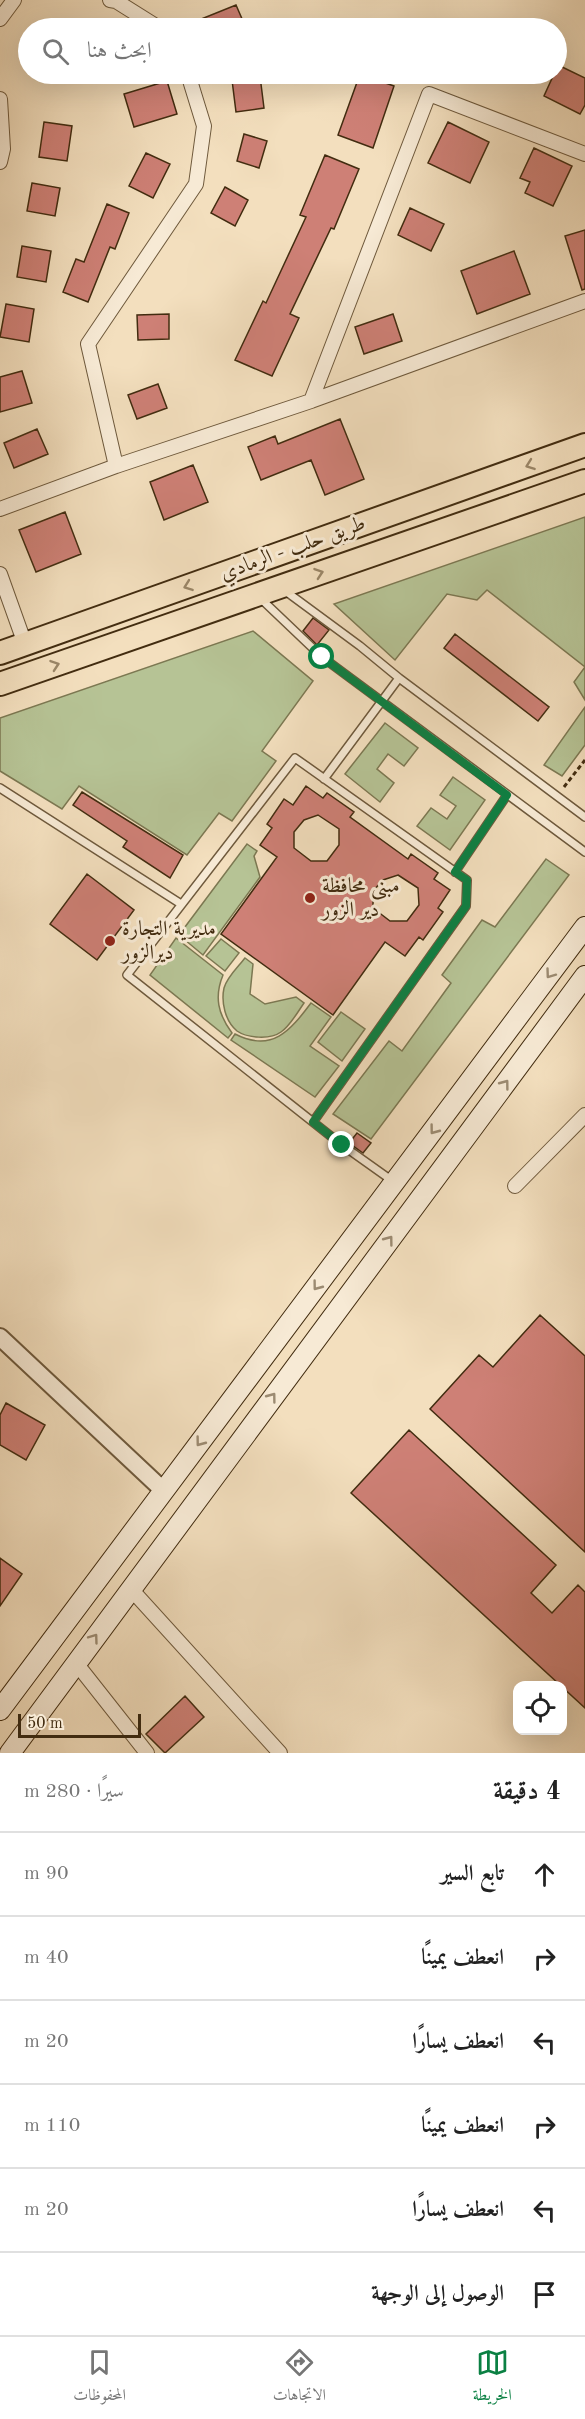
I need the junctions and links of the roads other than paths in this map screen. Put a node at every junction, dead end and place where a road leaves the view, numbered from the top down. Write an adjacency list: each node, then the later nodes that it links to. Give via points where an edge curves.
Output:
1 (14, 0): 4 (street)
2 (110, 0): 3 (street)
3 (143, 18)
4 (0, 19)
5 (191, 84): 12 (street, via 204,126 196,183 88,344)
6 (0, 99): 7 (street)
7 (1, 153)
8 (585, 154): 10 (street, via 429,94)
9 (585, 301): 10 (street)
10 (311, 401): 12 (street)
11 (585, 445): 18 (highway, طريق حلب - الرمادي, one-way to 18)
12 (116, 466): 14 (street)
13 (585, 481): 16 (highway, طريق حلب - الرمادي, one-way to 13)
14 (0, 509)
15 (0, 574): 18 (street)
16 (280, 587): 17 (highway, طريق حلب - الرمادي); 20 (lane)
17 (256, 595): 21 (highway, طريق حلب - الرمادي, one-way to 17); 22 (lane, via 322,657)
18 (25, 644): 19 (highway, طريق حلب - الرمادي)
19 (0, 652)
20 (399, 678): 22 (lane); 26 (lane)
21 (0, 684)
22 (381, 701): 23 (lane); 25 (lane)
23 (324, 779): 28 (lane); 29 (lane, via 295,758)
24 (0, 788): 29 (lane)
25 (507, 795): 27 (lane); 28 (lane)
26 (585, 817)
27 (585, 852)
28 (455, 872): 33 (lane, via 467,880 466,906)
29 (181, 904): 33 (lane, via 127,975)
30 (585, 927): 34 (main road, one-way to 34)
31 (585, 976): 38 (main road, one-way to 31)
32 (585, 1115): 35 (street)
33 (313, 1122): 34 (lane)
34 (395, 1182): 37 (main road, one-way to 37)
35 (515, 1186)
36 (0, 1337): 37 (street)
37 (164, 1491): 40 (main road)
38 (130, 1588): 39 (main road, one-way to 38); 45 (street)
39 (76, 1663): 41 (main road); 44 (street)
40 (32, 1668): 41 (main road); 42 (main road)
41 (58, 1687): 43 (main road)
42 (0, 1710)
43 (10, 1753)
44 (147, 1753)
45 (280, 1753)

